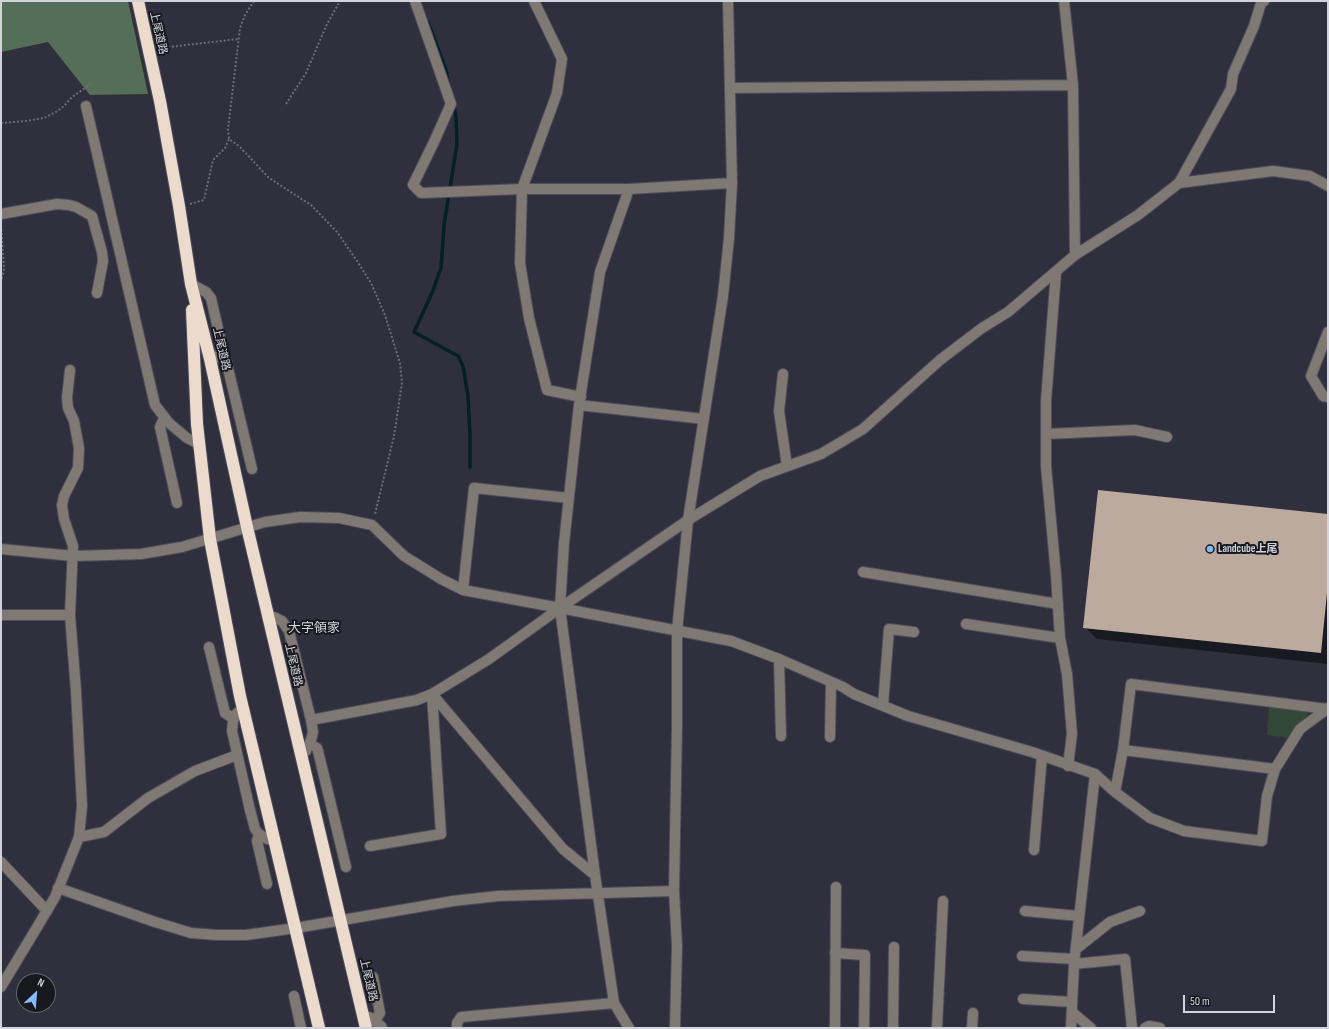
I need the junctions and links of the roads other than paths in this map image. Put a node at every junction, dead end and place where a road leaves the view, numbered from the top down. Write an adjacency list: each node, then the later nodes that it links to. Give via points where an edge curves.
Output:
1 (138, 1): 20 (highway, 上尾道路, via 160,101)
2 (415, 1): 13 (street, via 451,104 413,185 421,193)
3 (534, 1): 13 (street, via 562,59 557,93)
4 (728, 1): 8 (street)
5 (1064, 1): 7 (street)
6 (1261, 2): 11 (street, via 1254,26 1233,74 1231,88)
7 (1073, 85): 8 (street); 18 (street)
8 (730, 88): 10 (street)
9 (86, 106): 16 (street)
10 (732, 183): 14 (street); 29 (street, via 723,296)
11 (1179, 183): 12 (street, via 1273,171 1310,176); 18 (street, via 1138,216)
12 (1328, 186)
13 (522, 189): 14 (street); 27 (street, via 520,263 530,318 548,390)
14 (629, 189): 27 (street, via 600,272)
15 (1, 214): 17 (street, via 57,204 76,207 92,216)
16 (112, 217): 17 (street); 28 (street, via 155,405)
17 (94, 220): 21 (street, via 103,262)
18 (1075, 255): 19 (street)
19 (1056, 272): 30 (street, via 1046,401); 33 (street, via 1008,312 940,360 863,429 821,454)
20 (192, 284): 23 (highway, 上尾道路); 32 (highway, 上尾道路)
21 (98, 293)
22 (1328, 332): 26 (street, via 1311,376 1323,396)
23 (215, 357): 34 (street, via 226,360); 38 (highway, 上尾道路)
24 (70, 370): 41 (street, via 67,398 74,421 79,461 77,472 62,505 73,546)
25 (783, 374): 33 (street, via 779,411)
26 (1328, 397)
27 (580, 401): 29 (street); 35 (street)
28 (164, 418): 32 (street, via 187,438); 36 (street, via 160,427)
29 (704, 419): 37 (street)
30 (1046, 434): 31 (street, via 1134,430); 44 (street, via 1046,466)
31 (1166, 437)
32 (199, 444): 39 (highway, 上尾道路)
33 (787, 466): 37 (street, via 760,476)
34 (252, 469)
35 (569, 498): 43 (street, via 474,488); 45 (street)
36 (176, 503)
37 (688, 520): 45 (street); 50 (street)
38 (247, 527): 39 (street); 43 (street, via 300,517 339,518 372,525 404,556); 48 (highway, 上尾道路)
39 (210, 539): 41 (street, via 141,554); 58 (highway, 上尾道路)
40 (1, 549): 41 (street)
41 (73, 556): 47 (street)
42 (863, 572): 44 (street)
43 (463, 590): 45 (street)
44 (1058, 604): 52 (street)
45 (560, 608): 50 (street); 56 (street, via 489,659); 80 (street)
46 (1, 615): 47 (street)
47 (70, 615): 74 (street, via 82,806)
48 (268, 615): 61 (street, via 282,621 289,631); 66 (highway, 上尾道路)
49 (966, 624): 52 (street)
50 (677, 631): 54 (street, via 731,641); 84 (street)
51 (914, 632): 57 (street, via 889,629)
52 (1060, 638): 69 (street, via 1072,734)
53 (209, 647): 60 (street, via 225,713)
54 (779, 659): 55 (street); 62 (street)
55 (831, 682): 57 (street); 63 (street)
56 (432, 694): 61 (street, via 417,700); 76 (street, via 441,834); 80 (street, via 563,849)
57 (883, 706): 68 (street, via 908,716)
58 (243, 708): 60 (street); 75 (highway, 上尾道路)
59 (1328, 709): 65 (street, via 1131,684); 70 (street, via 1300,729)
60 (234, 719): 67 (street, via 232,731)
61 (311, 720): 64 (street, via 313,732)
62 (782, 736)
63 (830, 737)
64 (310, 744): 66 (street, via 306,751); 79 (street, via 318,751)
65 (1124, 750): 70 (street); 72 (street)
66 (300, 754): 91 (highway, 上尾道路)
67 (238, 755): 73 (street, via 252,817); 74 (street, via 195,771 148,798 104,832)
68 (1042, 756): 69 (street); 77 (street)
69 (1068, 766): 71 (street)
70 (1275, 769): 72 (street, via 1267,796 1262,841 1184,831 1150,818)
71 (1095, 774): 72 (street); 90 (street)
72 (1115, 792)
73 (259, 834): 75 (street); 81 (street, via 257,841)
74 (79, 836): 83 (street)
75 (274, 840): 92 (highway, 上尾道路)
76 (370, 846)
77 (1034, 850)
78 (1, 862): 87 (street)
79 (346, 868)
80 (594, 875): 85 (street)
81 (267, 884)
82 (836, 887): 94 (street)
83 (58, 888): 87 (street); 92 (street, via 190,933 217,936 246,935)
84 (674, 891): 85 (street); 109 (street)
85 (597, 892): 91 (street, via 468,899); 101 (street)
86 (943, 901): 113 (street)
87 (47, 911): 98 (street)
88 (1025, 911): 90 (street)
89 (1140, 911): 96 (street, via 1110,922)
90 (1079, 916): 96 (street)
91 (340, 920): 92 (street); 104 (highway, 上尾道路, via 363,1016)
92 (296, 928): 106 (highway, 上尾道路)
93 (894, 946): 112 (street)
94 (835, 953): 110 (street); 111 (street, via 865,955)
95 (1022, 956): 96 (street)
96 (1075, 957): 102 (street); 117 (street, via 1125,960)
97 (373, 977): 104 (street, via 380,1014)
98 (1, 987)
99 (294, 996): 105 (street)
100 (1023, 999): 102 (street)
101 (614, 1003): 107 (street, via 461,1017); 108 (street)
102 (1072, 1007): 115 (street); 116 (street)
103 (973, 1013): 114 (street)
104 (374, 1025)
105 (301, 1028)
106 (319, 1028)
107 (457, 1028)
108 (629, 1028)
109 (675, 1028)
110 (835, 1028)
111 (864, 1028)
112 (893, 1028)
113 (937, 1028)
114 (972, 1028)
115 (1071, 1028)
116 (1091, 1028)
117 (1132, 1028)
118 (1145, 1028): 119 (street)
119 (1160, 1028)

